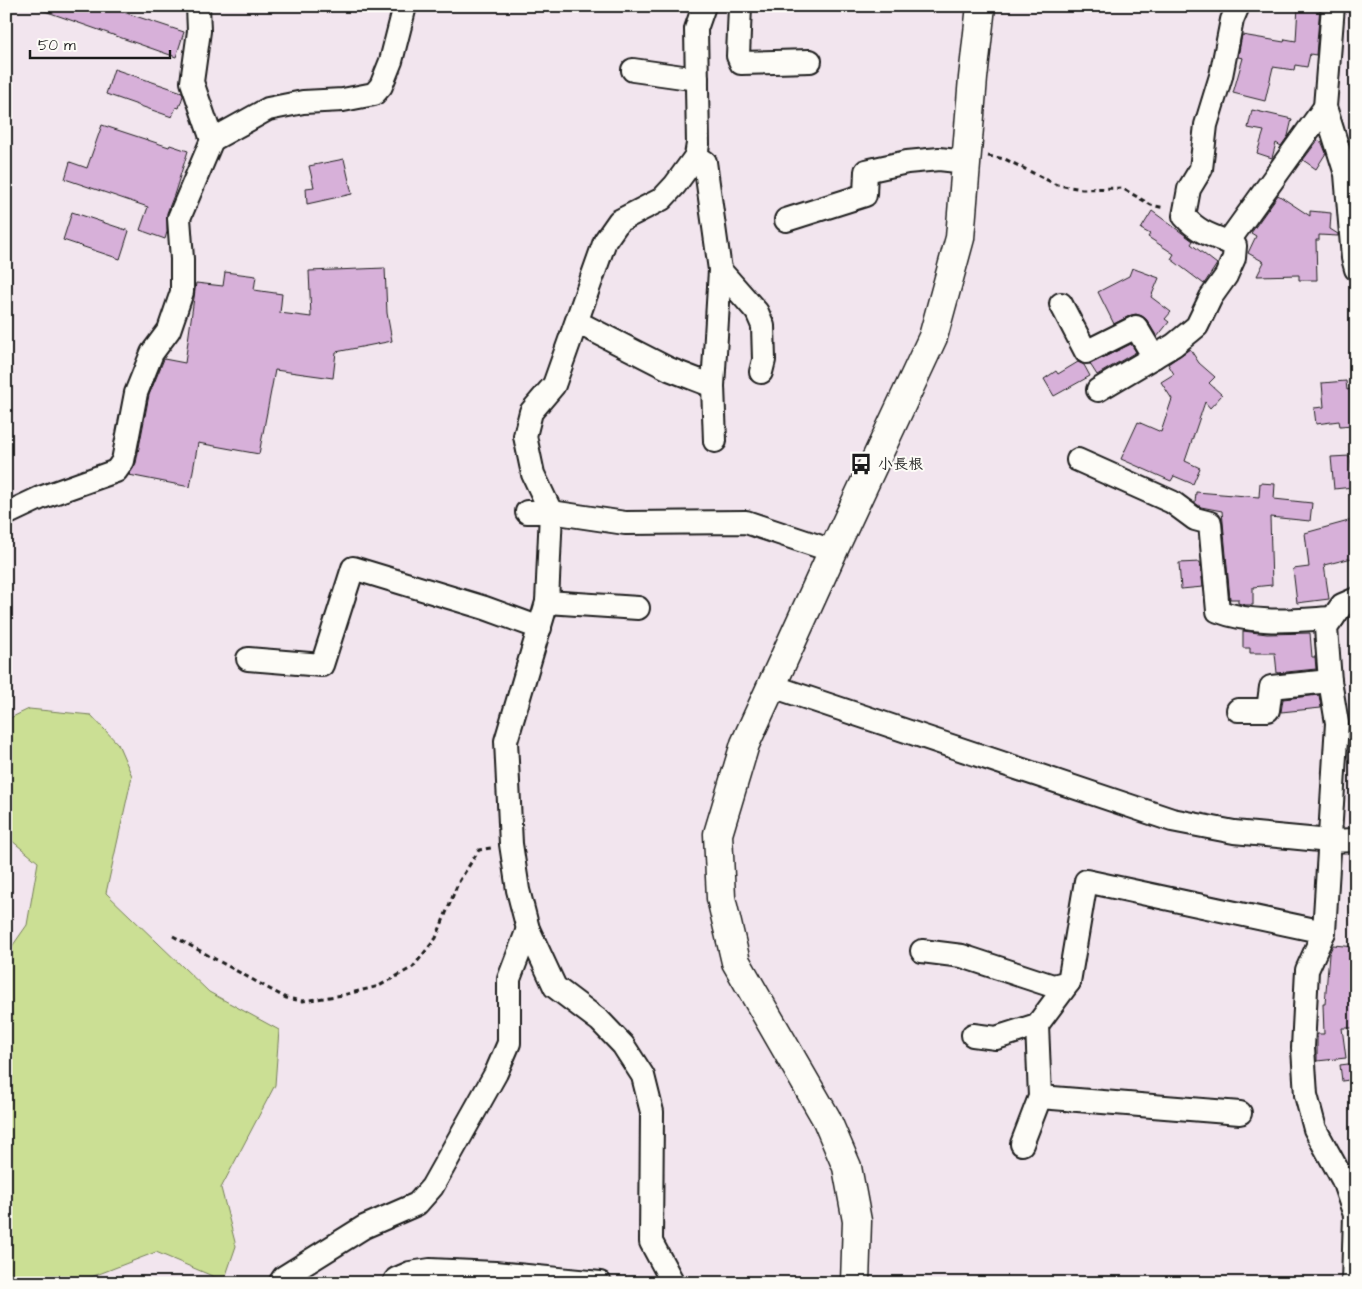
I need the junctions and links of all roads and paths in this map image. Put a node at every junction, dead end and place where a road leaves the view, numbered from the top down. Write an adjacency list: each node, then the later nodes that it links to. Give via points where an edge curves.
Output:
1 (198, 6): 12 (street, via 199,32 192,82)
2 (406, 6): 12 (street, via 391,60 381,86 374,94 268,109)
3 (704, 6): 10 (street, via 696,29)
4 (740, 6): 8 (street, via 738,56 741,63)
5 (981, 6): 14 (street, via 973,78)
6 (1238, 6): 15 (street, via 1206,125 1201,169 1189,189)
7 (1333, 6): 11 (street)
8 (810, 61)
9 (633, 70): 10 (street)
10 (697, 79): 13 (street)
11 (1325, 106): 17 (street); 18 (street, via 1346,174)
12 (212, 140): 30 (street, via 179,218 182,292 169,330 152,353 136,393 123,461 116,471 40,498)
13 (696, 156): 19 (street, via 705,162); 21 (street, via 662,199 619,221 605,241)
14 (976, 159): 15 (path, via 1006,159 1057,185 1082,189 1122,188 1151,205 1177,210); 16 (street, via 907,162 866,172 865,196); 31 (street, via 960,238 933,337)
15 (1184, 216): 17 (street, via 1203,233)
16 (786, 220)
17 (1228, 242): 22 (street, via 1235,246 1234,258 1197,326)
18 (1356, 269)
19 (720, 270): 23 (street, via 757,312 763,326); 24 (street)
20 (1061, 304): 22 (street, via 1086,352 1136,327)
21 (577, 322): 24 (street, via 669,369); 29 (street, via 554,385 531,412 525,436 533,474)
22 (1154, 357): 25 (street)
23 (761, 372)
24 (713, 386): 26 (street)
25 (1098, 390)
26 (715, 441)
27 (1078, 460): 35 (street, via 1172,502 1195,519 1210,523 1218,611 1229,616 1268,621)
28 (527, 512): 29 (street)
29 (551, 512): 31 (street, via 625,523 746,522); 33 (street)
30 (6, 514)
31 (833, 551): 39 (street)
32 (1356, 599): 35 (street, via 1342,605)
33 (547, 602): 34 (street); 36 (street)
34 (638, 608)
35 (1333, 618): 38 (street, via 1326,628)
36 (540, 628): 37 (street, via 353,568 322,665); 43 (street, via 506,741)
37 (248, 659)
38 (1330, 681): 40 (street, via 1271,687 1268,710); 42 (street, via 1337,723)
39 (772, 686): 42 (street, via 1172,820 1234,832); 59 (street, via 745,744 718,834 721,898 736,962 826,1118 847,1167 857,1221)
40 (1238, 710)
41 (1356, 840): 42 (street)
42 (1330, 841): 45 (street)
43 (511, 844): 44 (street); 46 (path, via 479,850 458,883 436,938 413,967 379,986 303,1001 286,998)
44 (528, 929): 55 (street, via 509,979 509,1043 496,1073 432,1187 417,1204 364,1227 284,1277); 58 (street, via 555,986 600,1021 623,1045 643,1076 652,1112 651,1242)
45 (1324, 932): 48 (street, via 1086,881); 54 (street, via 1308,970 1303,1048 1306,1095 1315,1129)
46 (173, 936)
47 (922, 951): 48 (street, via 962,956 1053,986)
48 (1069, 982): 49 (street)
49 (1037, 1025): 50 (street, via 996,1038); 51 (street)
50 (973, 1035)
51 (1040, 1097): 52 (street); 53 (street)
52 (1240, 1113)
53 (1022, 1144)
54 (1349, 1180): 60 (street, via 1355,1215)
55 (280, 1283)
56 (394, 1283): 57 (street, via 410,1273 430,1270)
57 (600, 1283)
58 (673, 1283)
59 (855, 1283)
60 (1353, 1283)

